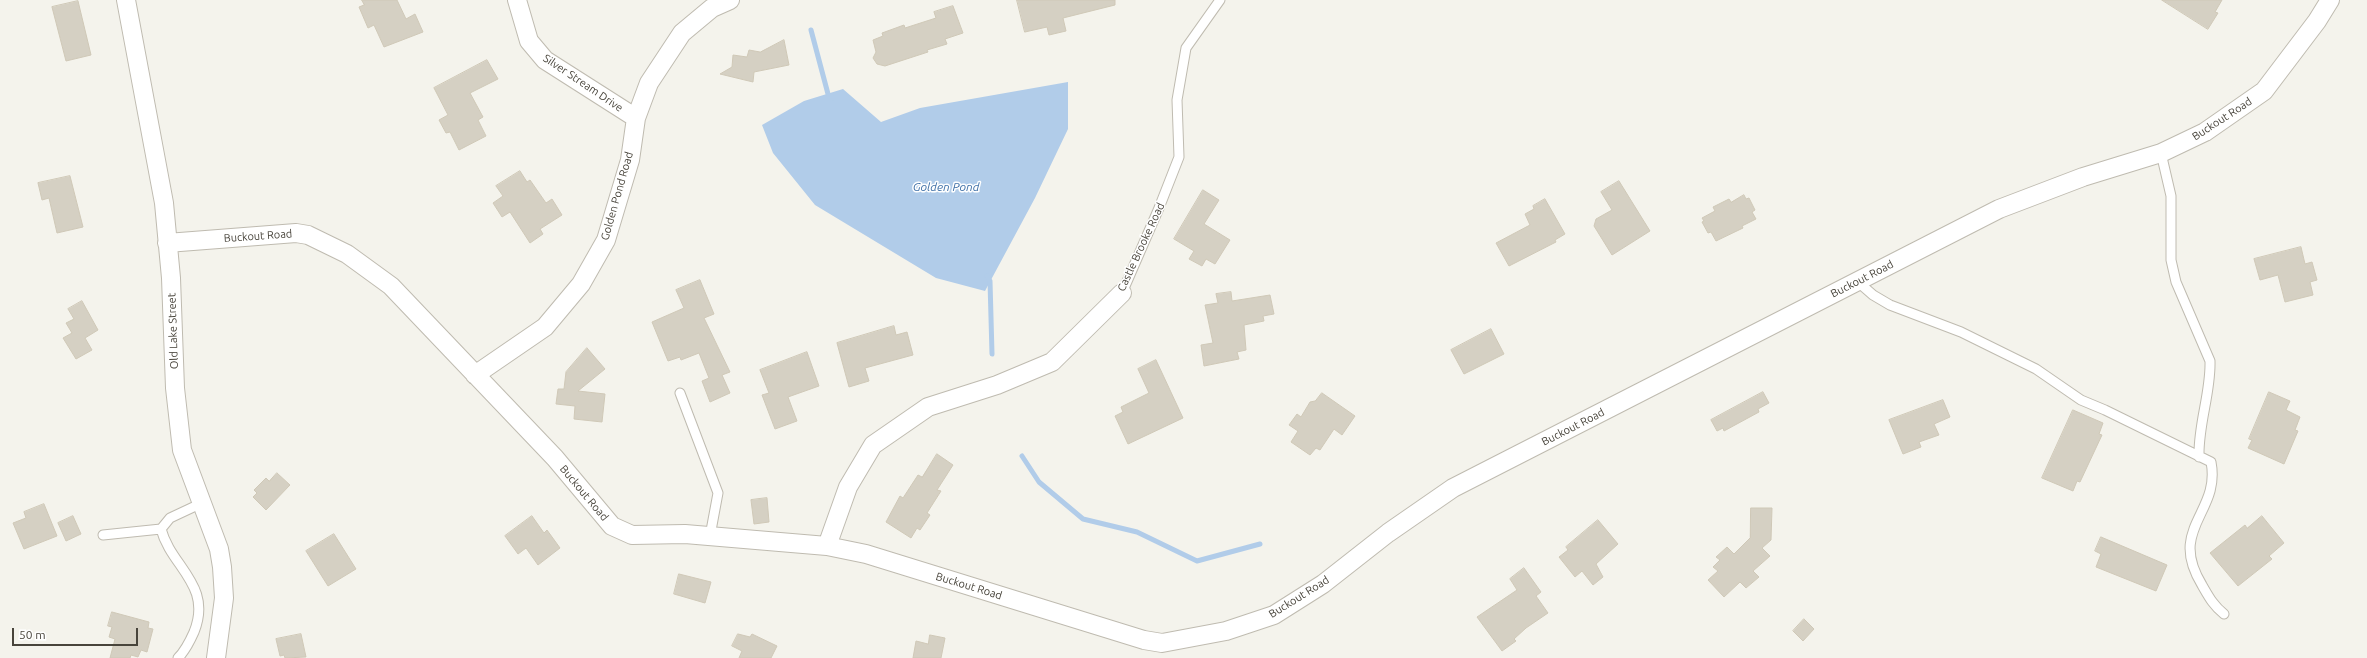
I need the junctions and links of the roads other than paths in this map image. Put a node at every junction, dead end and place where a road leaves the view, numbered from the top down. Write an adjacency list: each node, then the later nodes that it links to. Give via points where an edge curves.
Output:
1 (126, 0): 8 (street, Old Lake Street, via 164,203)
2 (517, 0): 6 (street, Silver Stream Drive, via 529,41 545,60)
3 (730, 0): 6 (street, Golden Pond Road, via 712,8 682,33 649,83)
4 (1220, 0): 10 (lane, Castle Brooke Road, via 1186,48 1177,100 1179,157 1160,208)
5 (2330, 0): 7 (street, Buckout Road, via 2318,21 2264,91 2205,132)
6 (636, 118): 11 (street, Golden Pond Road, via 630,160 606,240 581,284 545,327)
7 (2161, 153): 9 (street, Buckout Road, via 2083,177 1999,209); 13 (lane, via 2171,196 2172,260 2176,282 2210,361 2211,375 2200,435)
8 (167, 243): 11 (street, Buckout Road, via 296,233 308,235 346,254 392,286); 14 (street, Old Lake Street, via 171,278 175,388 182,450)
9 (1857, 281): 13 (lane, via 1890,305 1961,332 2036,369 2081,400); 18 (street, Buckout Road, via 1453,488 1388,533 1323,584 1274,615 1226,631 1162,643 1144,640 866,554)
10 (1122, 293): 18 (street, Castle Brooke Road, via 1052,362 997,385 928,407 873,445 848,487)
11 (475, 375): 17 (street, Buckout Road, via 555,458 612,526 632,535)
12 (680, 393): 17 (lane, via 718,493)
13 (2199, 457): 19 (lane, via 2211,462 2213,474 2203,509 2189,542 2189,558 2212,605)
14 (202, 503): 15 (lane, via 170,518); 21 (street, Old Lake Street, via 219,549 222,568 224,598)
15 (161, 530): 16 (lane); 20 (lane, via 163,539 194,584 197,596 198,618 195,629 190,642)
16 (103, 535)
17 (710, 536): 18 (street, Buckout Road)
18 (827, 546)
19 (2224, 614)
20 (178, 658)
21 (216, 658)

